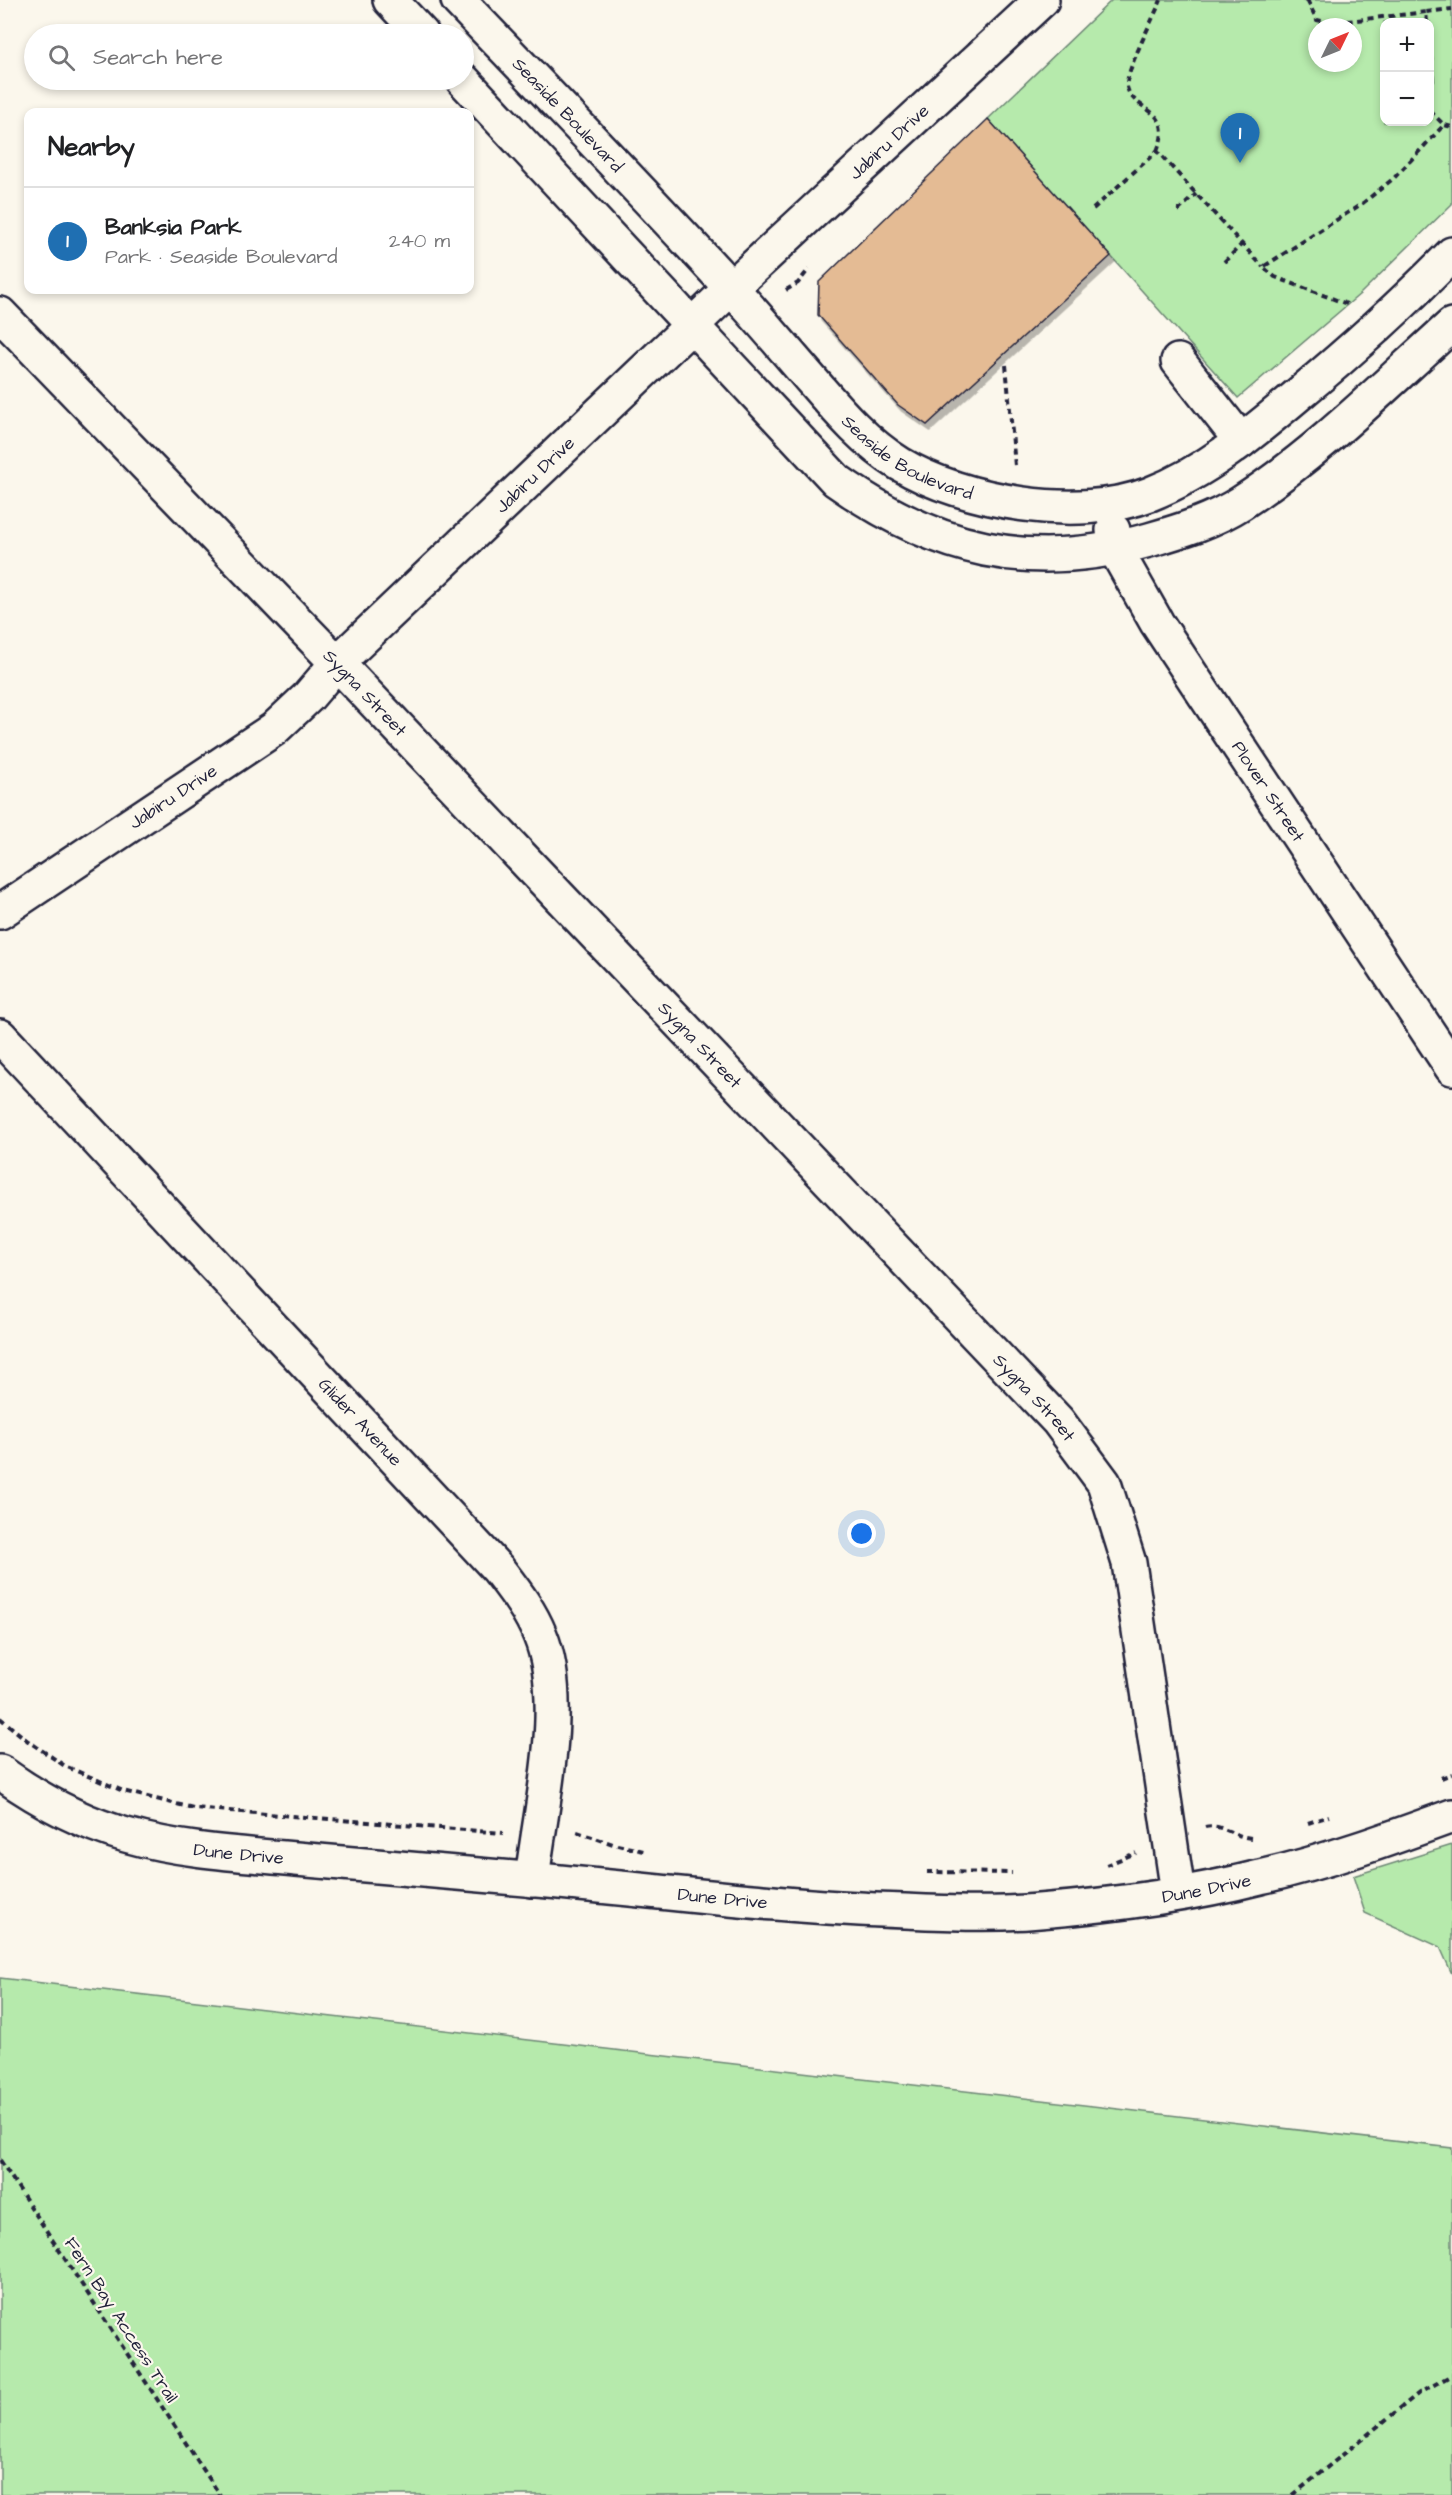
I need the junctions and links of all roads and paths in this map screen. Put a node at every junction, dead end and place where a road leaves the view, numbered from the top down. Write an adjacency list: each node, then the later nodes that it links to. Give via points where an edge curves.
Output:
1 (390, 0): 9 (street)
2 (458, 0): 22 (street, Seaside Boulevard)
3 (1042, 0): 22 (street, Jabiru Drive)
4 (1161, 0): 14 (path, via 1128,73 1127,86 1158,120 1163,136)
5 (1307, 0): 7 (path, via 1317,20 1330,23)
6 (1452, 9): 7 (path)
7 (1426, 12): 8 (path)
8 (1427, 18)
9 (413, 24)
10 (472, 90): 26 (street)
11 (1434, 115): 12 (path)
12 (1444, 125): 13 (path); 21 (path, via 1394,178 1363,203)
13 (1452, 128)
14 (1157, 151): 15 (path); 16 (path)
15 (1196, 194): 17 (path); 18 (path)
16 (1093, 209)
17 (1178, 211)
18 (1242, 244): 20 (path); 21 (path)
19 (1452, 254): 29 (street, Seaside Boulevard, via 1321,376)
20 (1224, 262)
21 (1263, 267): 23 (path, via 1275,277)
22 (731, 288): 26 (street, Jabiru Drive); 31 (street, Seaside Boulevard, via 841,414 900,464 954,489 991,499 1063,507)
23 (1354, 306)
24 (0, 314): 33 (street, Sygna Street)
25 (1452, 325): 32 (street, via 1305,455 1239,504 1174,533)
26 (692, 326): 32 (street, via 836,480 898,519 992,551 1033,556); 33 (street, Jabiru Drive)
27 (1178, 361): 29 (street)
28 (1006, 365): 30 (path, via 1016,470)
29 (1241, 441): 31 (street, Seaside Boulevard, via 1189,476 1147,496)
30 (1007, 468)
31 (1109, 504): 32 (street, Plover Street)
32 (1115, 549): 36 (street, Plover Street, via 1157,622)
33 (338, 663): 34 (street, Jabiru Drive, via 274,729); 54 (street, Sygna Street, via 1058,1421 1104,1483 1129,1563)
34 (0, 912)
35 (0, 1036): 53 (street, Glider Avenue, via 498,1569 522,1600 541,1636 554,1716)
36 (1452, 1068)
37 (0, 1718): 46 (path, via 65,1766 123,1791 193,1808)
38 (0, 1772): 53 (street, Dune Drive, via 71,1815 125,1835 186,1849)
39 (1452, 1774): 40 (path)
40 (1436, 1780)
41 (1333, 1815): 43 (path)
42 (1452, 1816): 54 (street, Dune Drive, via 1374,1845 1259,1878)
43 (1302, 1825)
44 (1198, 1829): 47 (path, via 1212,1826 1241,1838)
45 (574, 1831): 49 (path)
46 (510, 1832)
47 (1264, 1836)
48 (1143, 1850): 50 (path)
49 (647, 1851)
50 (1096, 1866)
51 (922, 1872): 52 (path)
52 (1017, 1873)
53 (532, 1880): 54 (street, Dune Drive, via 819,1908 924,1912 1039,1911)
54 (1178, 1893)
55 (0, 2160): 57 (path, Fern Bay Access Trail)
56 (1452, 2375): 58 (path, via 1419,2393)
57 (220, 2495)
58 (1293, 2495)

